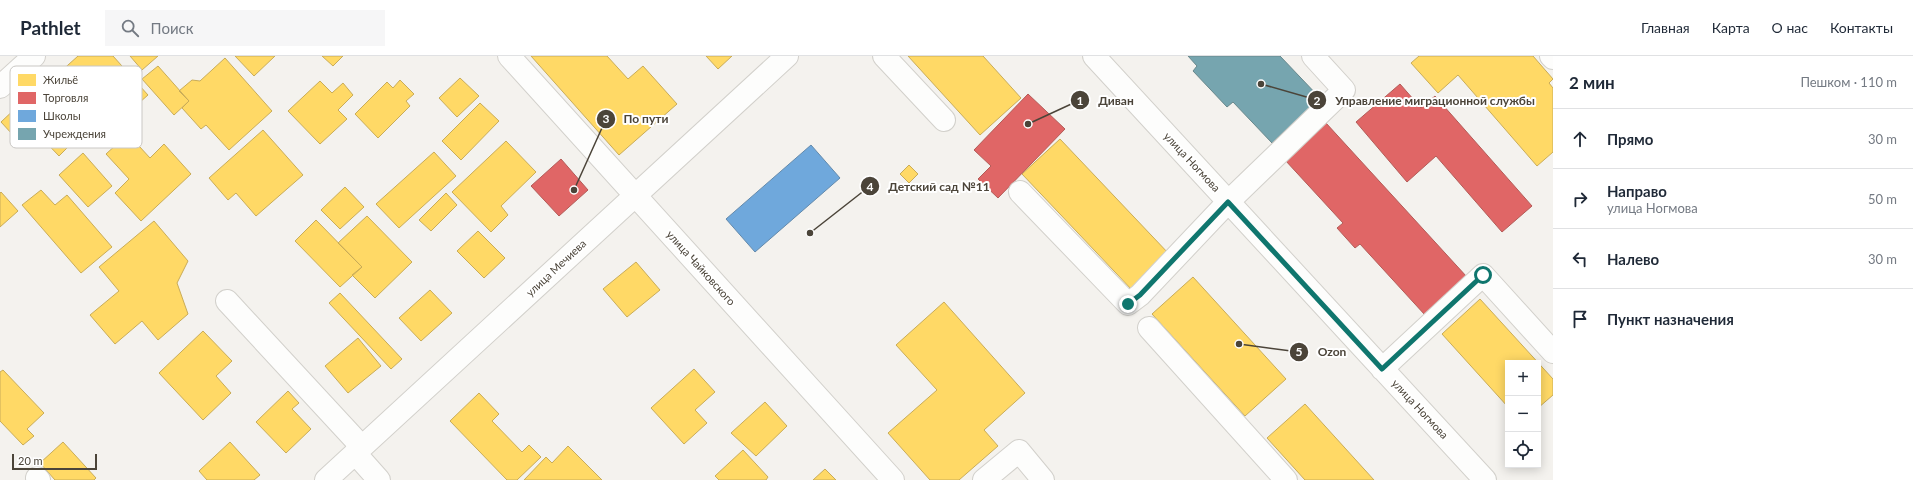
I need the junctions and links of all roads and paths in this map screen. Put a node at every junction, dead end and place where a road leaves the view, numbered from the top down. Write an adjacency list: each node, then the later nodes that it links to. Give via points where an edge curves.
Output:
1 (34, 56): 9 (street)
2 (509, 56): 14 (street, улица Чайковского)
3 (787, 56): 14 (street, улица Мечиева)
4 (884, 56): 12 (street)
5 (1094, 56): 15 (street, улица Ногмова)
6 (1312, 56): 15 (street, via 1344,90)
7 (1551, 56): 8 (street)
8 (1553, 58)
9 (23, 66)
10 (10, 78): 11 (street)
11 (0, 87)
12 (944, 120)
13 (1020, 192): 15 (street, via 1128,304 1140,295)
14 (636, 195): 20 (street, улица Мечиева); 24 (street, улица Чайковского)
15 (1228, 202): 19 (street, улица Ногмова)
16 (227, 301): 20 (street)
17 (1149, 328): 27 (street)
18 (1553, 352): 19 (street, via 1483,275)
19 (1382, 369): 21 (street, улица Ногмова)
20 (358, 450): 22 (street, улица Мечиева); 23 (street)
21 (1483, 479)
22 (326, 480)
23 (379, 480)
24 (893, 480)
25 (984, 480): 26 (street, via 1019,451)
26 (1043, 480)
27 (1286, 480)

